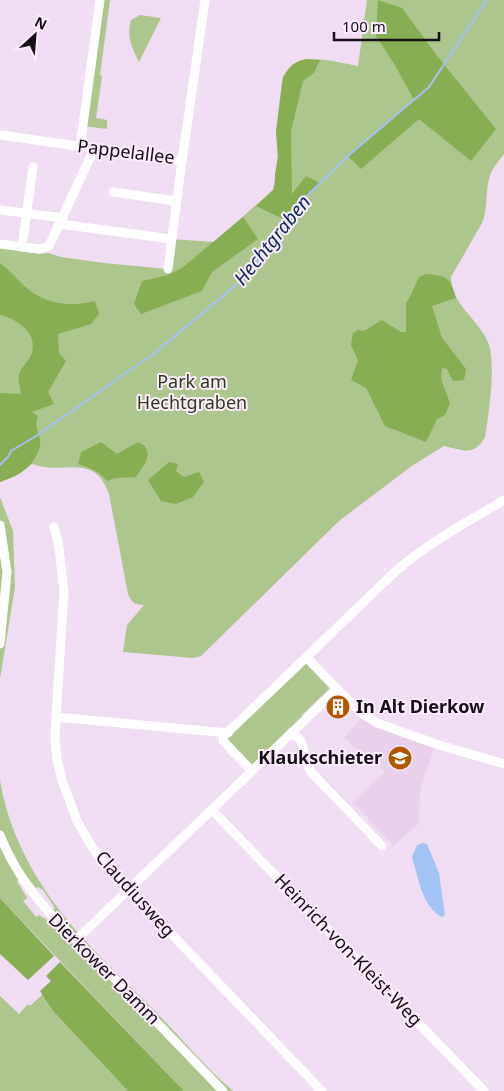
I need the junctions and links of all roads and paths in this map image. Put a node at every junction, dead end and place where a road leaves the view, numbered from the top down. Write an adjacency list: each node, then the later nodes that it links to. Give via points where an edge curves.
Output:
1 (100, 0): 4 (street)
2 (205, 0): 6 (street, Pappelallee)
3 (0, 135): 4 (street, Pappelallee)
4 (80, 147): 5 (street, Pappelallee)
5 (94, 149): 6 (street, Pappelallee); 12 (street)
6 (182, 161): 9 (street)
7 (33, 167): 11 (street)
8 (113, 192): 9 (street)
9 (176, 201): 13 (street)
10 (0, 210): 11 (street)
11 (26, 213): 12 (street); 15 (street)
12 (61, 221): 13 (street); 15 (street, via 49,246 39,249)
13 (171, 239): 16 (street)
14 (0, 244): 15 (street)
15 (22, 247)
16 (168, 269)
17 (504, 500): 21 (street, via 411,558)
18 (0, 524): 20 (street, via 7,572)
19 (54, 527): 23 (street, Claudiusweg, via 64,592)
20 (0, 644)
21 (306, 657): 22 (street); 25 (street)
22 (337, 689): 24 (street); 26 (street, via 377,723)
23 (56, 716): 25 (street); 31 (street, Claudiusweg, via 58,759 74,813 92,847)
24 (292, 732): 27 (street); 30 (street, via 301,741 310,771)
25 (228, 733): 27 (street, via 224,742)
26 (504, 764)
27 (252, 771): 28 (street)
28 (212, 810): 31 (street); 35 (street, Heinrich-von-Kleist-Weg)
29 (0, 835): 32 (street, Dierkower Damm, via 28,888)
30 (382, 846)
31 (128, 891): 32 (street); 34 (street, Claudiusweg)
32 (76, 940): 33 (street, Dierkower Damm)
33 (223, 1091)
34 (322, 1091)
35 (484, 1091)

